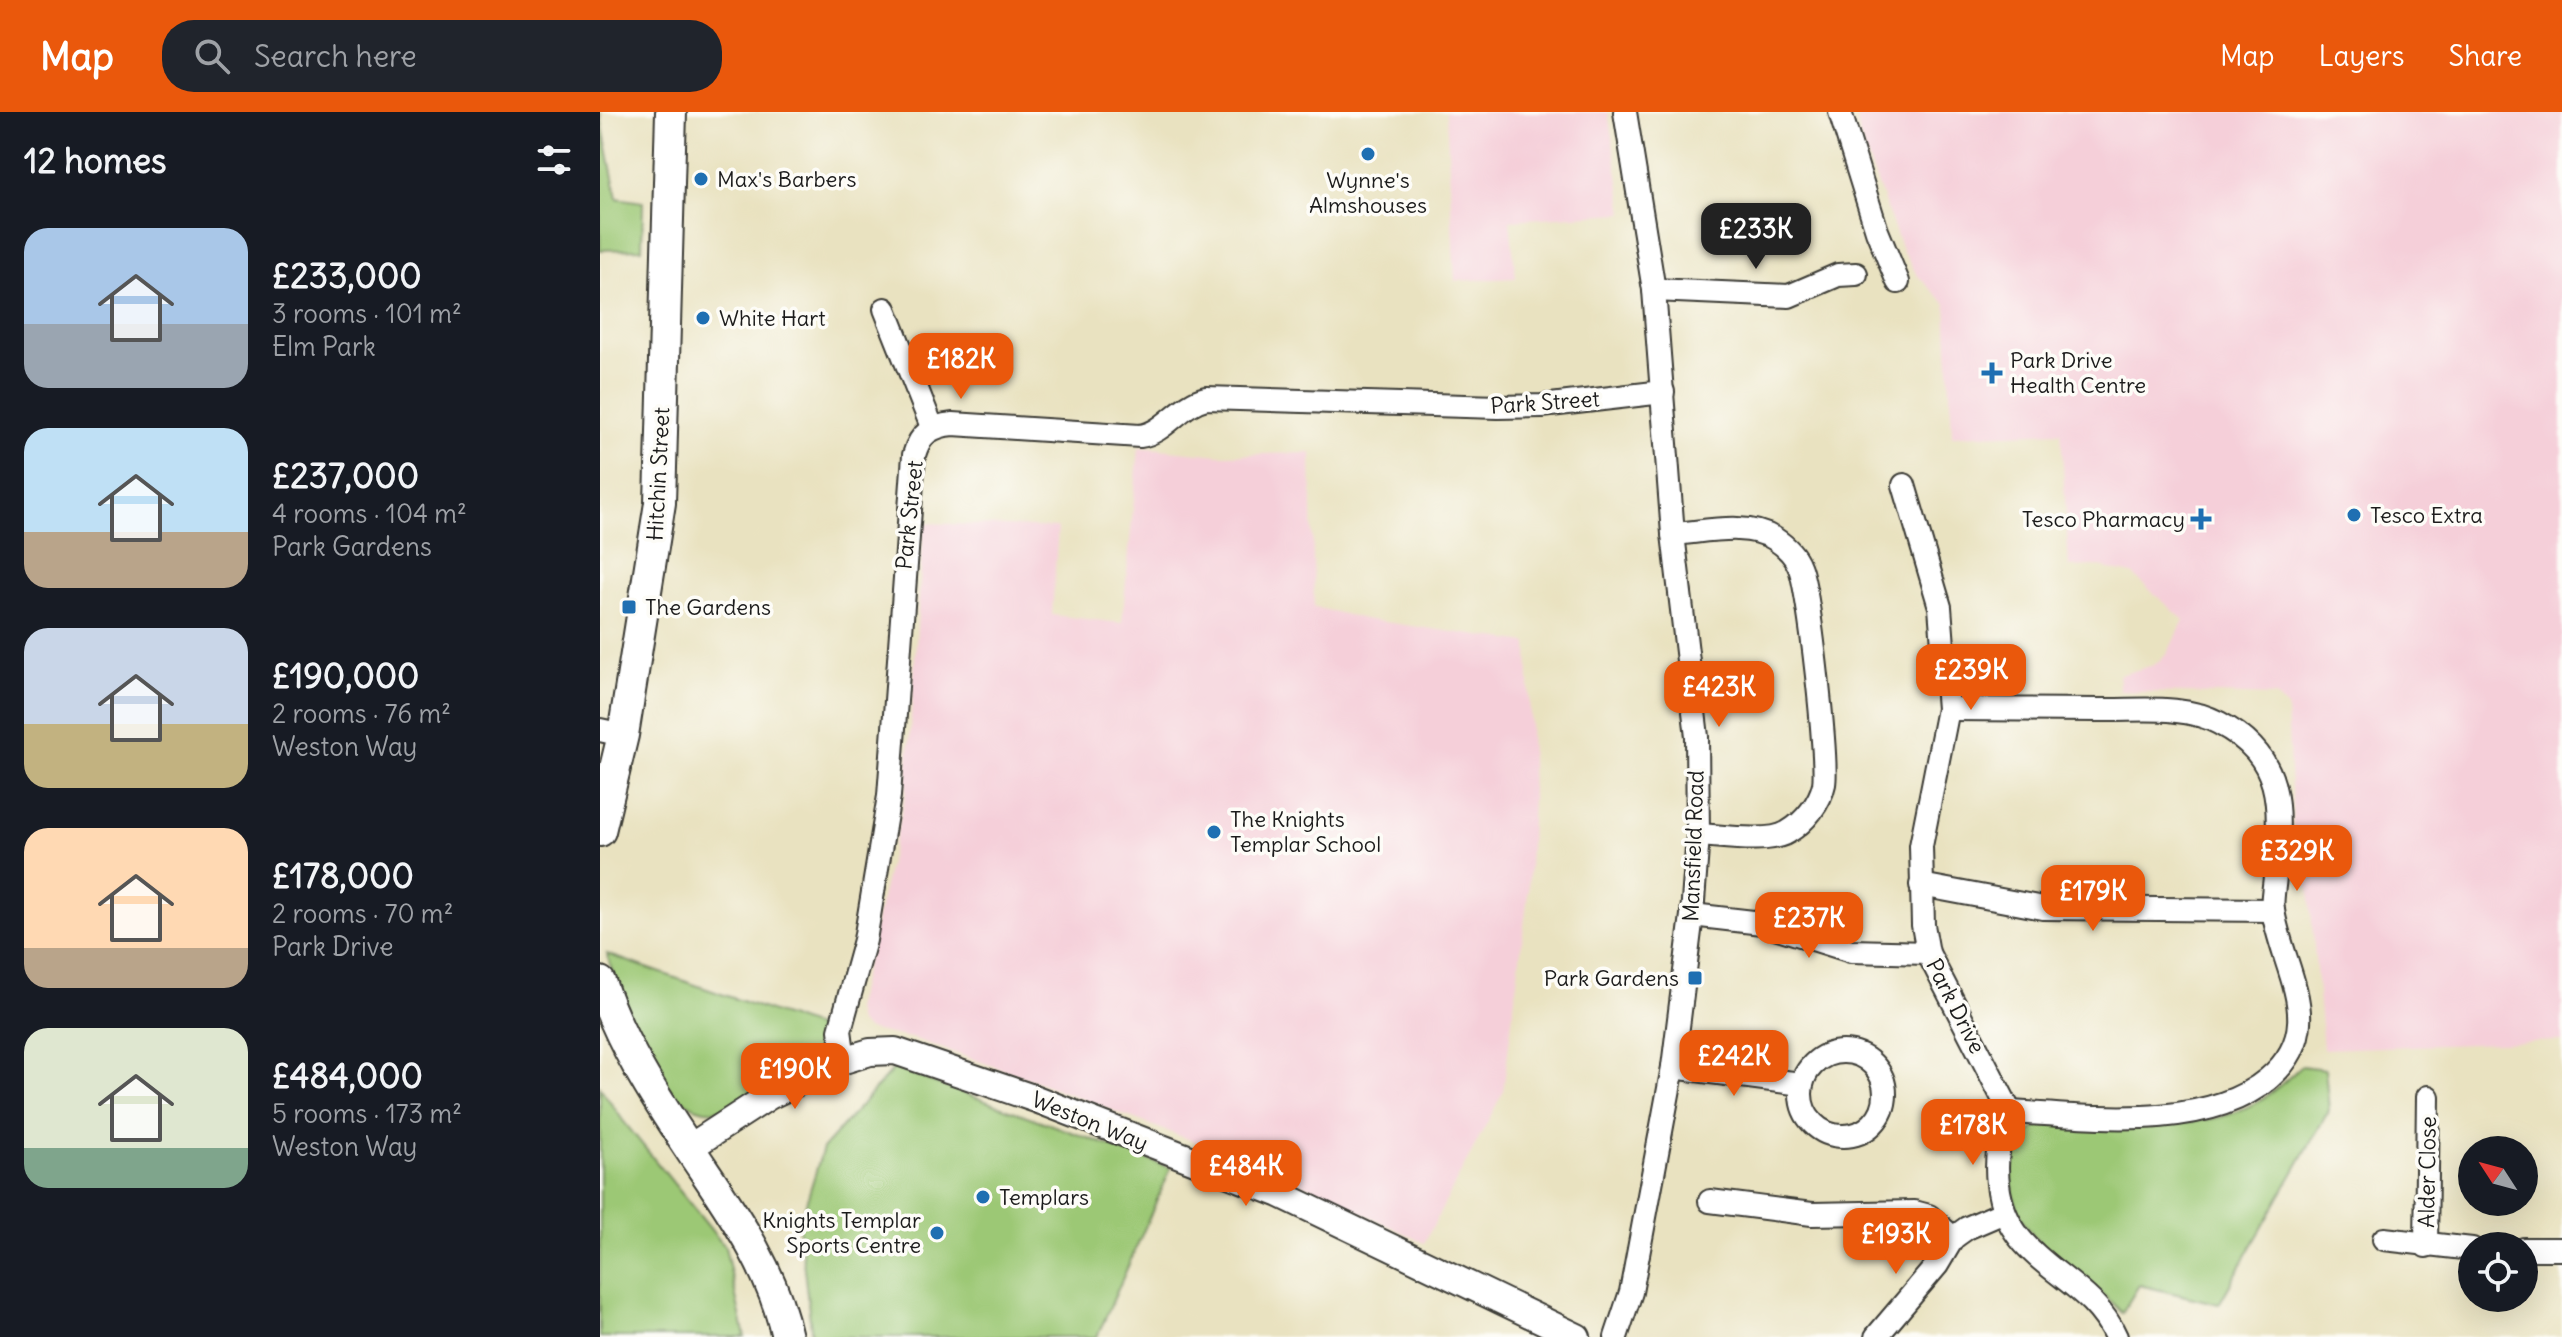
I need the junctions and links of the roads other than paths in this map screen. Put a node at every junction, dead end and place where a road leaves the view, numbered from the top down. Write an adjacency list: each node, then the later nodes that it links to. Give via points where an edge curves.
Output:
1 (671, 112): 13 (main road, Hitchin Street, via 662,476 652,568)
2 (1625, 112): 6 (street, Mansfield Road)
3 (1840, 112): 5 (street)
4 (1856, 274): 6 (street, via 1838,275 1789,296)
5 (1898, 282)
6 (1654, 290): 8 (street, Mansfield Road)
7 (885, 309): 9 (street)
8 (1663, 392): 9 (street, Park Street, via 1498,407 1206,398 1140,436); 11 (street, Mansfield Road)
9 (932, 427): 21 (street, Park Street, via 914,455 889,796 865,940 840,1030)
10 (1904, 485): 12 (street, Park Drive, via 1940,607)
11 (1673, 534): 15 (street, Mansfield Road, via 1697,737); 15 (street, via 1760,531 1787,548 1799,565 1807,595 1824,766 1819,799 1784,835)
12 (1948, 709): 16 (street, Park Drive, via 1921,846); 17 (street, via 2177,711 2200,714 2240,735 2264,759 2277,795)
13 (611, 733): 14 (main road, Hitchin Street)
14 (600, 831)
15 (1698, 835): 18 (street, Mansfield Road)
16 (1921, 885): 17 (street, via 2043,908); 19 (street, Park Drive)
17 (2273, 910): 25 (street, via 2300,1010 2293,1049 2269,1078 2223,1105 2140,1117)
18 (1692, 915): 19 (street, via 1792,930 1851,951); 22 (street, Mansfield Road)
19 (1928, 953): 25 (street, Park Drive)
20 (600, 982): 26 (main road, via 619,1035)
21 (844, 1060): 26 (street, Weston Way, via 769,1096); 36 (street, Weston Way, via 895,1051 1036,1099 1280,1194)
22 (1673, 1067): 23 (street); 37 (street, Mansfield Road, via 1631,1292)
23 (1801, 1084)
24 (2428, 1097): 31 (street, Alder Close)
25 (2010, 1112): 28 (street, via 1997,1151)
26 (689, 1148): 35 (main road, via 747,1233)
27 (1710, 1201): 29 (street, via 1812,1214 1921,1213)
28 (2002, 1213): 29 (street); 39 (street, via 2031,1251 2102,1312)
29 (1953, 1238): 38 (street)
30 (2384, 1239): 31 (street, Alder Close)
31 (2426, 1246): 32 (street, Alder Close)
32 (2458, 1248)
33 (2538, 1249): 34 (street)
34 (2562, 1249)
35 (787, 1337)
36 (1577, 1337)
37 (1616, 1337)
38 (1876, 1337)
39 (2116, 1337)

